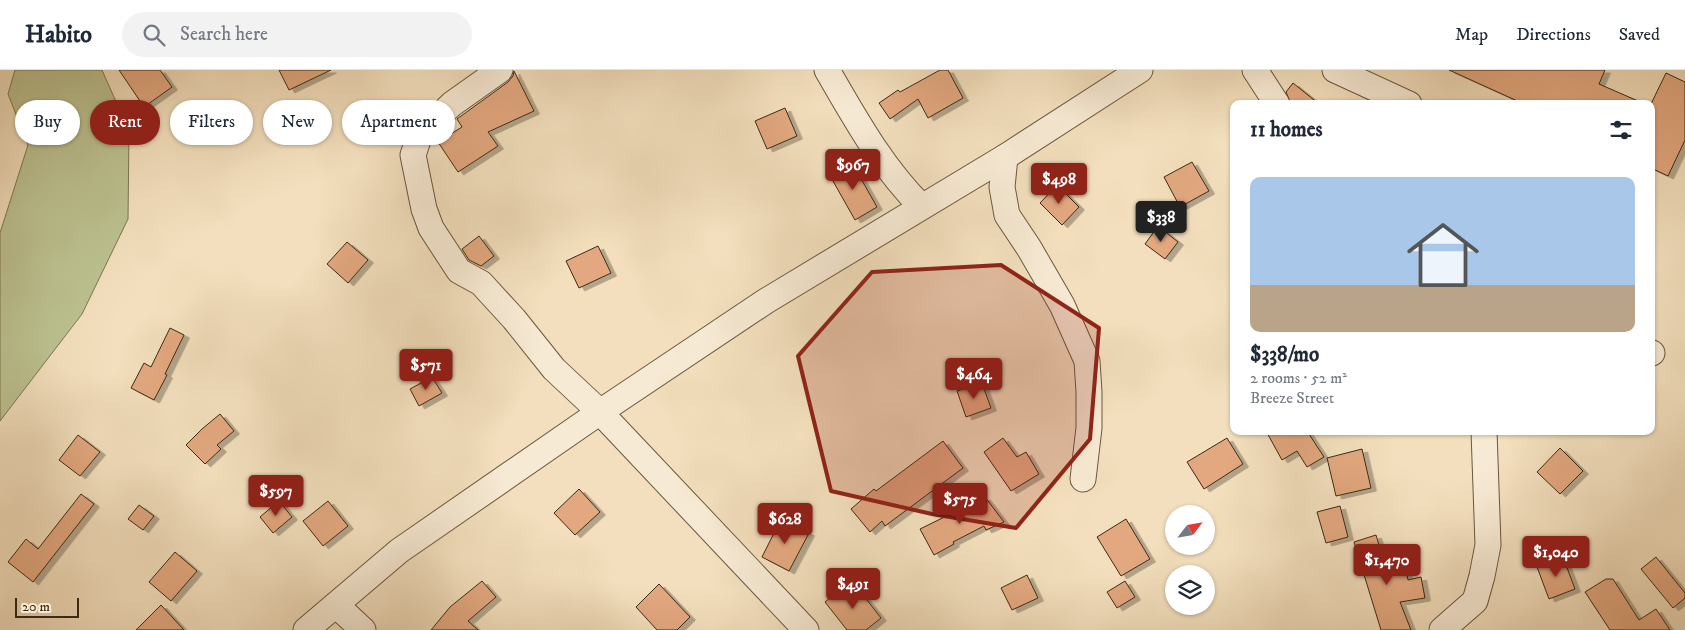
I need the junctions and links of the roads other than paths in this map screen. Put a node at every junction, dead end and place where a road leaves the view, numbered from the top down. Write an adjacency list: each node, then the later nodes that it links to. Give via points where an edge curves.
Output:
1 (500, 70): 10 (street, via 452,104 420,134 413,155 424,209 431,228 459,270 481,283 554,369)
2 (827, 70): 9 (street, via 866,139)
3 (1140, 70): 8 (street)
4 (1255, 70): 6 (street)
5 (1335, 70): 7 (street)
6 (1274, 100)
7 (1400, 100)
8 (1005, 157): 9 (street); 12 (street, via 1002,187 1007,215 1062,305 1087,360 1089,428)
9 (921, 206): 10 (street, via 766,302)
10 (600, 412): 13 (street, via 399,551); 16 (street)
11 (1484, 435): 17 (street, via 1488,545 1482,576 1475,601)
12 (1083, 479)
13 (336, 605): 14 (street); 15 (street)
14 (306, 630)
15 (363, 630)
16 (806, 630)
17 (1442, 630)

